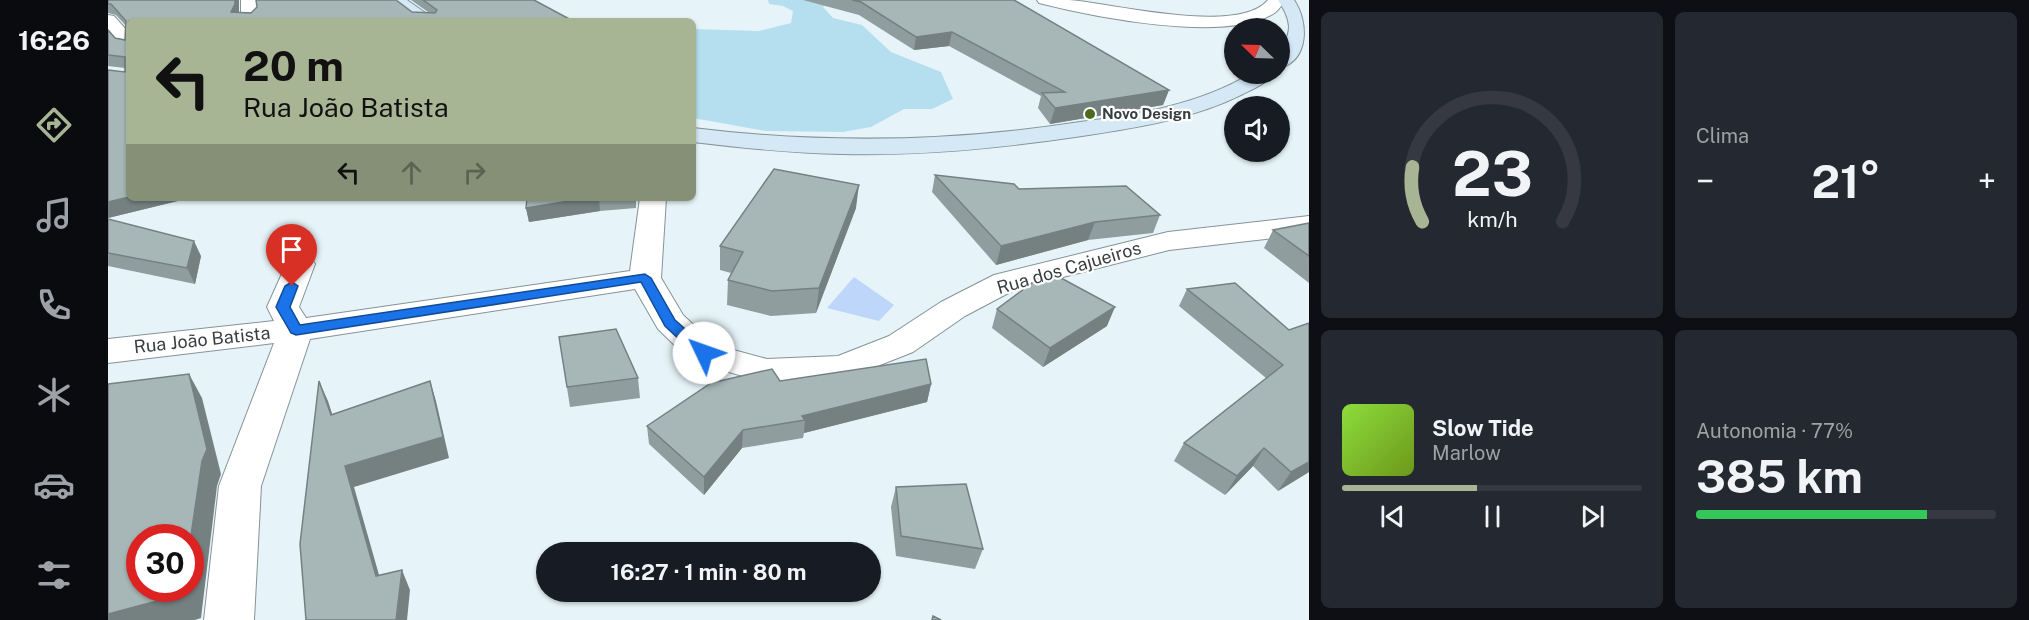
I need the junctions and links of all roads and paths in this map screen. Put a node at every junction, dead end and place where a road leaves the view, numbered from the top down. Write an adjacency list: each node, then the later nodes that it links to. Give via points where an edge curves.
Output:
1 (249, 0): 6 (street)
2 (396, 0): 7 (main road)
3 (1045, 0): 4 (street, via 1118,13 1205,21 1245,18 1268,10)
4 (1277, 0)
5 (1286, 0): 10 (main road, via 1297,17 1300,36)
6 (248, 18)
7 (423, 18)
8 (108, 20): 9 (street)
9 (126, 41)
10 (1290, 53)
11 (1244, 84): 12 (main road, via 1221,96 1134,121 1045,136 937,145 827,146)
12 (696, 135)
13 (653, 201): 16 (street)
14 (1309, 225): 16 (street, Rua dos Cajueiros, via 1168,241 1005,282 953,309 901,344 842,368 767,371 704,353 670,322)
15 (300, 264): 17 (street, Rua João Batista, via 283,307)
16 (645, 278): 17 (street, Rua João Batista)
17 (296, 330): 18 (street, Rua João Batista); 19 (street, Rua João Batista, via 240,486)
18 (108, 351)
19 (230, 620)

